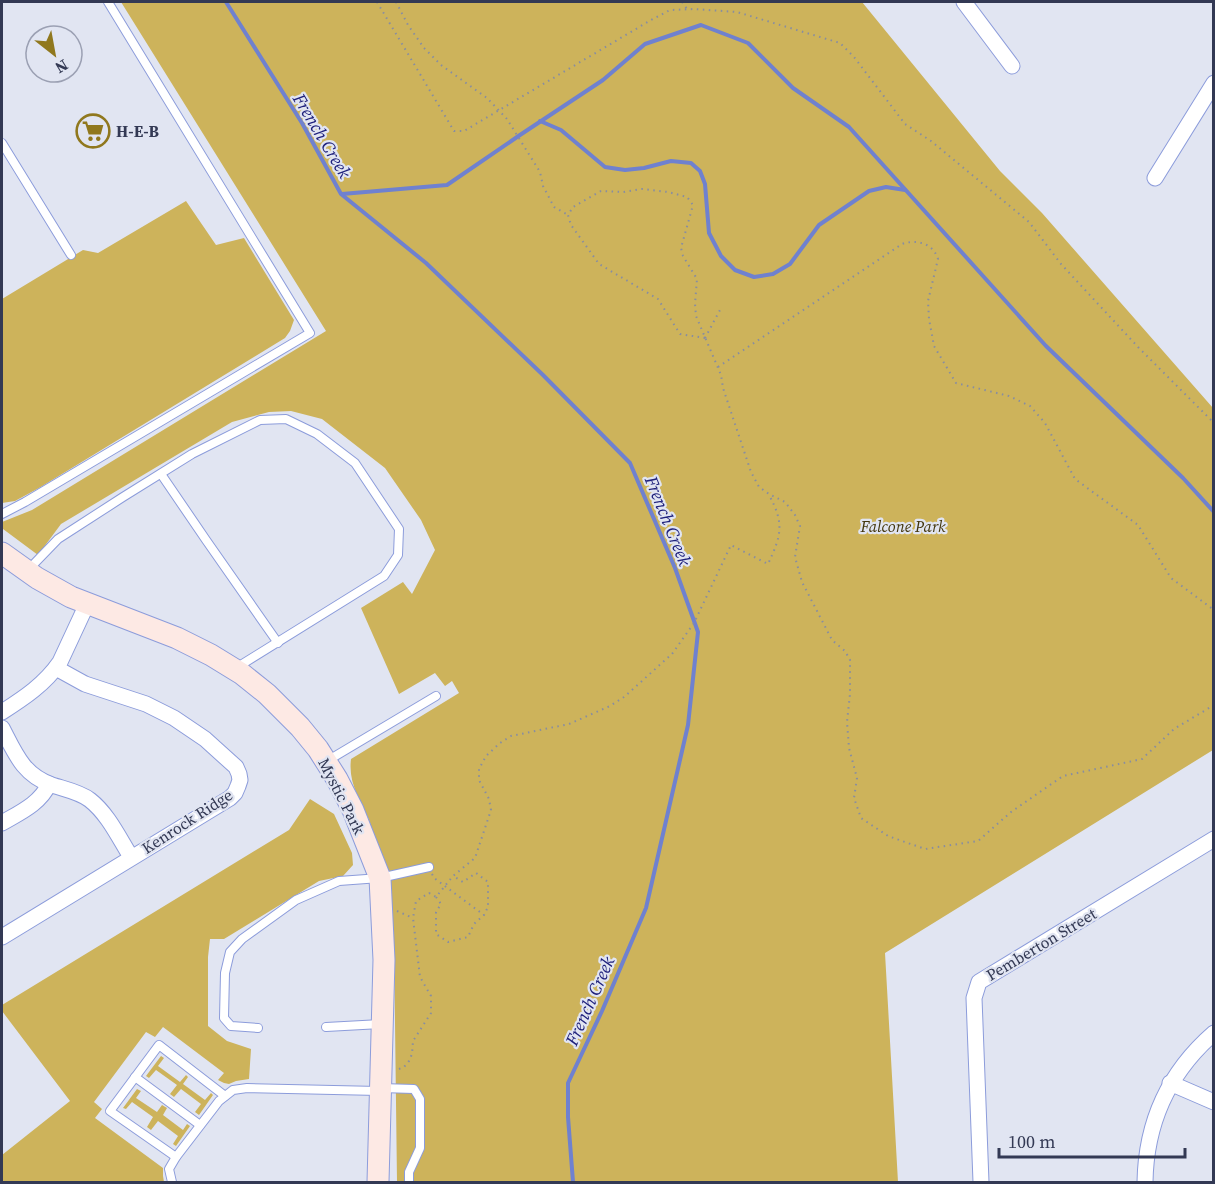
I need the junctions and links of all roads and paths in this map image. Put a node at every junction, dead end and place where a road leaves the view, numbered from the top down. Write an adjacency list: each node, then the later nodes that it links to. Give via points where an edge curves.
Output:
1 (108, 2): 20 (lane, via 310,333)
2 (377, 2): 9 (path, via 454,131 464,131)
3 (396, 2): 9 (path, via 424,48)
4 (682, 2): 6 (path)
5 (964, 2): 7 (street)
6 (687, 9): 9 (path, via 670,10 651,20); 17 (path, via 737,12 840,43 904,124 931,141 1029,222 1061,264)
7 (1012, 66)
8 (1214, 83): 11 (street)
9 (499, 111): 12 (path, via 540,172 554,207)
10 (2, 144): 13 (lane)
11 (1155, 178)
12 (568, 215): 15 (path, via 599,264 657,298 680,334); 15 (path, via 573,207 601,191 642,189 687,197 693,206 681,248 697,279 696,316)
13 (71, 255)
14 (720, 310): 15 (path)
15 (705, 338): 16 (path)
16 (718, 367): 19 (path, via 751,472 759,487); 24 (path, via 902,244 911,241 931,248 938,259 928,302 929,319 934,346 956,383 1009,396 1030,406 1046,423 1075,479 1138,525 1171,578)
17 (1214, 423)
18 (161, 474): 22 (lane, via 58,539); 25 (lane); 25 (lane, via 260,420 286,419 317,434 355,463 399,529 398,555 384,576)
19 (769, 494): 29 (path, via 785,502 795,515 800,526 795,558 802,582 832,640 850,660 846,722 857,778 854,798 861,818 888,836 925,849 978,841 1063,776 1142,759 1174,729); 38 (path, via 781,529 768,564 731,545 694,623 672,654 610,706 569,724 511,736 486,756 478,780 491,810 475,858)
20 (2, 514)
21 (2, 553): 22 (street, Mystic Park)
22 (27, 571): 23 (street, Mystic Park)
23 (87, 604): 26 (street); 27 (street, Mystic Park, via 177,638)
24 (1214, 610)
25 (278, 642): 27 (lane)
26 (56, 668): 30 (street, via 26,697); 36 (street, Kenrock Ridge, via 85,684 146,704 174,718 205,739 239,774 238,786 230,798)
27 (234, 669): 32 (street, Mystic Park, via 267,694 300,727)
28 (436, 696): 32 (lane)
29 (1213, 707)
30 (2, 712)
31 (2, 728): 33 (street, via 24,767)
32 (326, 762): 39 (street, Mystic Park, via 352,810)
33 (49, 784): 34 (street, via 39,799); 36 (street, via 90,800)
34 (2, 823)
35 (1214, 839): 61 (street, Pemberton Street, via 979,982 974,998)
36 (131, 857): 45 (street, Kenrock Ridge)
37 (429, 867): 39 (lane); 40 (path)
38 (453, 876): 40 (path); 43 (path, via 463,882 476,873 488,882 488,907)
39 (380, 878): 46 (street, Mystic Park); 48 (lane, via 339,881 296,900 230,952 225,973 224,1018 231,1026)
40 (444, 886): 41 (path); 43 (path)
41 (436, 897): 43 (path, via 441,904 436,912 436,934 448,942 468,937); 44 (path, via 429,893 416,901)
42 (397, 911): 44 (path)
43 (484, 915)
44 (413, 918): 50 (path, via 420,977 431,996 431,1013 413,1041 409,1061)
45 (2, 937)
46 (382, 1024): 47 (lane); 53 (street, Mystic Park)
47 (326, 1027)
48 (258, 1028)
49 (1214, 1033): 52 (street, via 1187,1059)
50 (396, 1070)
51 (135, 1077): 54 (lane, via 159,1045); 56 (lane); 57 (lane, via 110,1111)
52 (1170, 1083): 55 (street); 62 (street, via 1152,1128)
53 (381, 1089): 54 (lane, via 247,1088); 59 (street, Mystic Park); 60 (lane, via 414,1089 420,1100 420,1148 409,1172)
54 (225, 1096): 56 (lane)
55 (1214, 1102)
56 (201, 1125): 57 (lane)
57 (176, 1157): 58 (lane, via 169,1169)
58 (172, 1182)
59 (378, 1182)
60 (409, 1182)
61 (981, 1182)
62 (1145, 1182)

